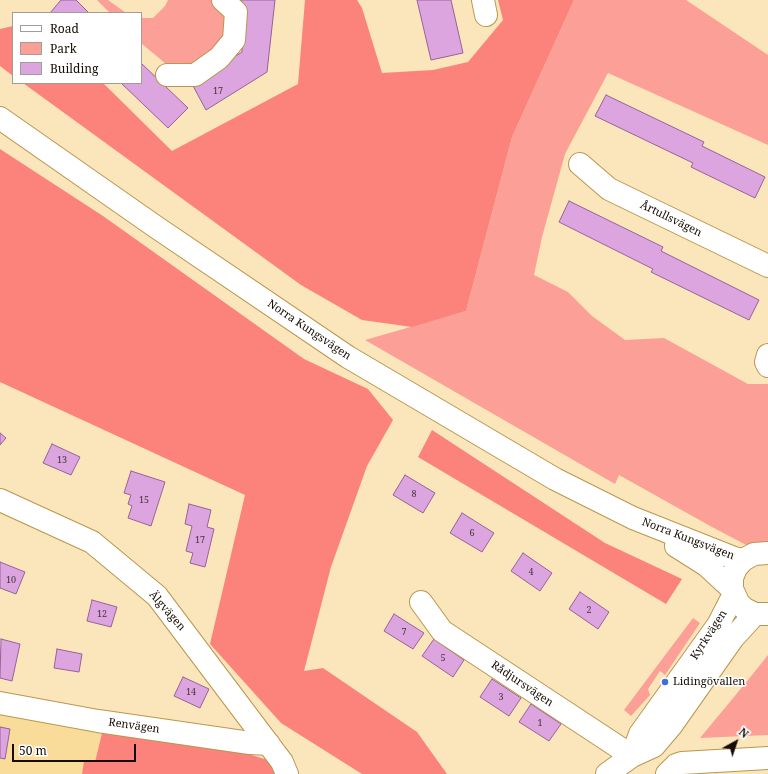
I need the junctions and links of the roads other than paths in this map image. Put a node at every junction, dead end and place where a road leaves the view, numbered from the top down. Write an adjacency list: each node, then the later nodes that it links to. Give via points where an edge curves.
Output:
1 (223, 0): 2 (street, via 236,12 234,40 219,58 195,75)
2 (167, 75)
3 (0, 118): 9 (street, Norra Kungsvägen, via 348,357 555,479)
4 (580, 164): 5 (street, Årtullsvägen, via 609,189)
5 (768, 266)
6 (768, 355): 7 (street)
7 (768, 366)
8 (0, 500): 16 (street, Älgvägen, via 92,542 157,596)
9 (633, 518): 11 (street, Norra Kungsvägen); 12 (street, Norra Kungsvägen, via 706,565)
10 (768, 553): 11 (street, via 754,554)
11 (743, 560): 12 (street, Kyrkvägen, via 734,573)
12 (733, 591): 14 (street, Norra Kungsvägen, via 742,606); 17 (street, Kyrkvägen, via 718,625 640,734)
13 (422, 602): 17 (street, Rådjursvägen, via 442,631)
14 (762, 614): 17 (street, Kyrkvägen, via 734,638 654,746)
15 (0, 703): 16 (street, Renvägen, via 98,721)
16 (269, 744): 19 (street, Älgvägen)
17 (632, 756): 20 (street, Kyrkvägen)
18 (768, 758): 21 (street, via 682,763)
19 (287, 774)
20 (607, 774)
21 (666, 774)

